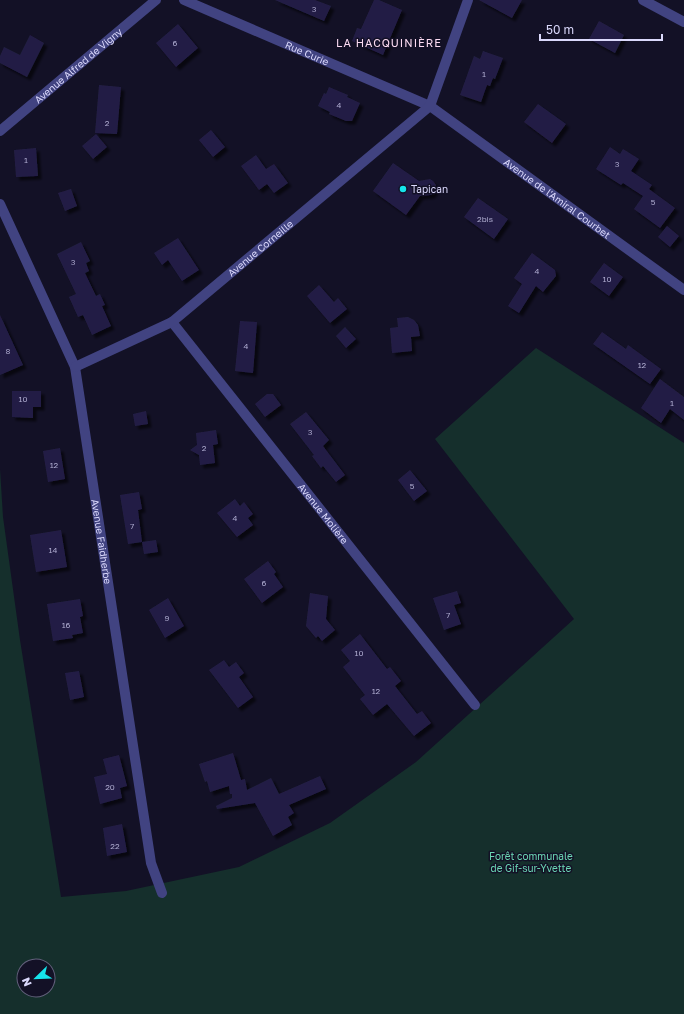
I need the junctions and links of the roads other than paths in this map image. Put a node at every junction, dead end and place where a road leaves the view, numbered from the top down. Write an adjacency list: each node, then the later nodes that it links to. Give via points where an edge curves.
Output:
1 (156, 0): 7 (street, Avenue Alfred de Vigny)
2 (184, 0): 6 (street, Rue Curie)
3 (468, 0): 6 (street)
4 (643, 0): 5 (street)
5 (684, 22)
6 (430, 106): 9 (street, Avenue de l'Amiral Courbet); 10 (street, Avenue Corneille)
7 (0, 131)
8 (0, 204): 11 (street, Avenue Faidherbe)
9 (684, 290)
10 (172, 322): 11 (street, Avenue Corneille); 12 (street, Avenue Molière)
11 (75, 367): 13 (street, Avenue Faidherbe, via 152,863)
12 (476, 706)
13 (162, 893)

